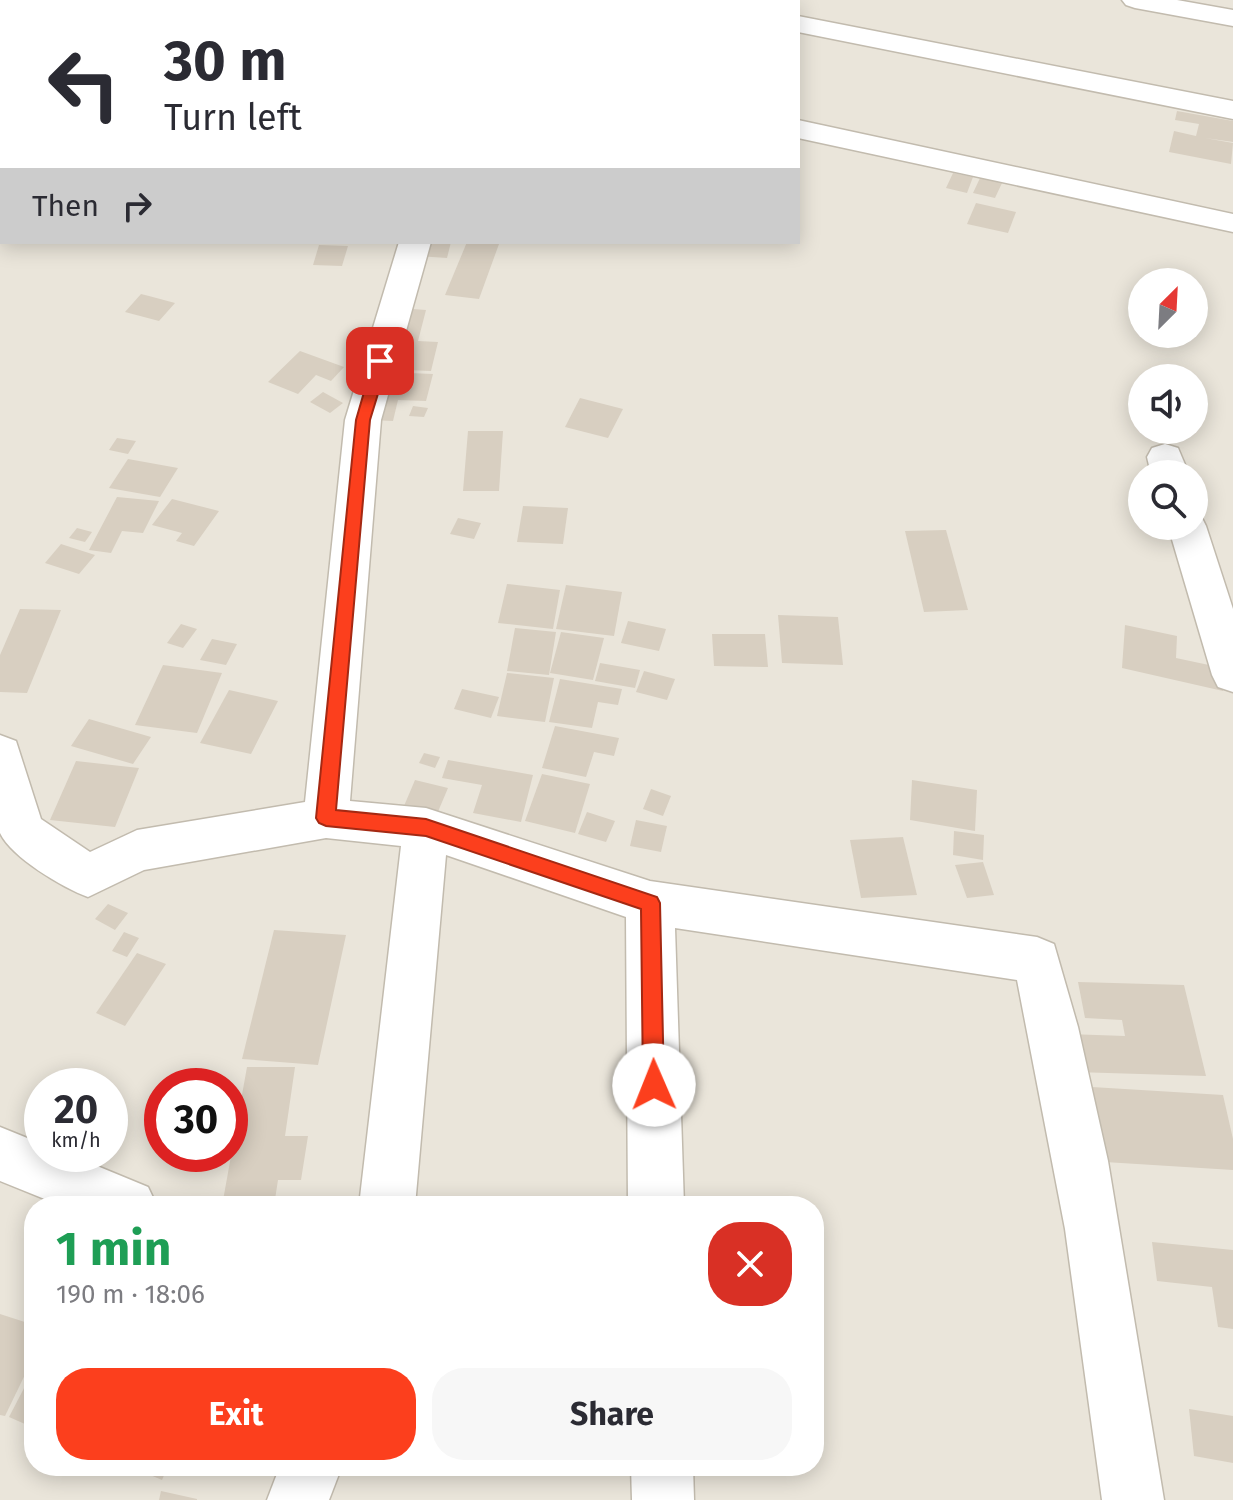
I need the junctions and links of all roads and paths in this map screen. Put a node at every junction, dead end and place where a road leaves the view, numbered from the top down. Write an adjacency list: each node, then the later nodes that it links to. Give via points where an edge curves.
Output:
1 (1135, 0): 2 (street)
2 (1233, 18)
3 (800, 24): 4 (street)
4 (1233, 110)
5 (800, 129): 6 (street)
6 (1233, 223)
7 (414, 244): 11 (street, via 363,420)
8 (1191, 540): 9 (street)
9 (1233, 675)
10 (0, 754): 11 (street, via 22,831 88,876 137,851)
11 (326, 818): 12 (street)
12 (426, 828): 13 (street); 16 (street)
13 (650, 903): 17 (street); 22 (street, via 1037,960 1105,1294)
14 (0, 1154): 15 (street)
15 (104, 1196)
16 (388, 1196)
17 (656, 1196)
18 (307, 1476): 20 (street)
19 (662, 1476): 21 (street)
20 (298, 1500)
21 (663, 1500)
22 (1133, 1500)

